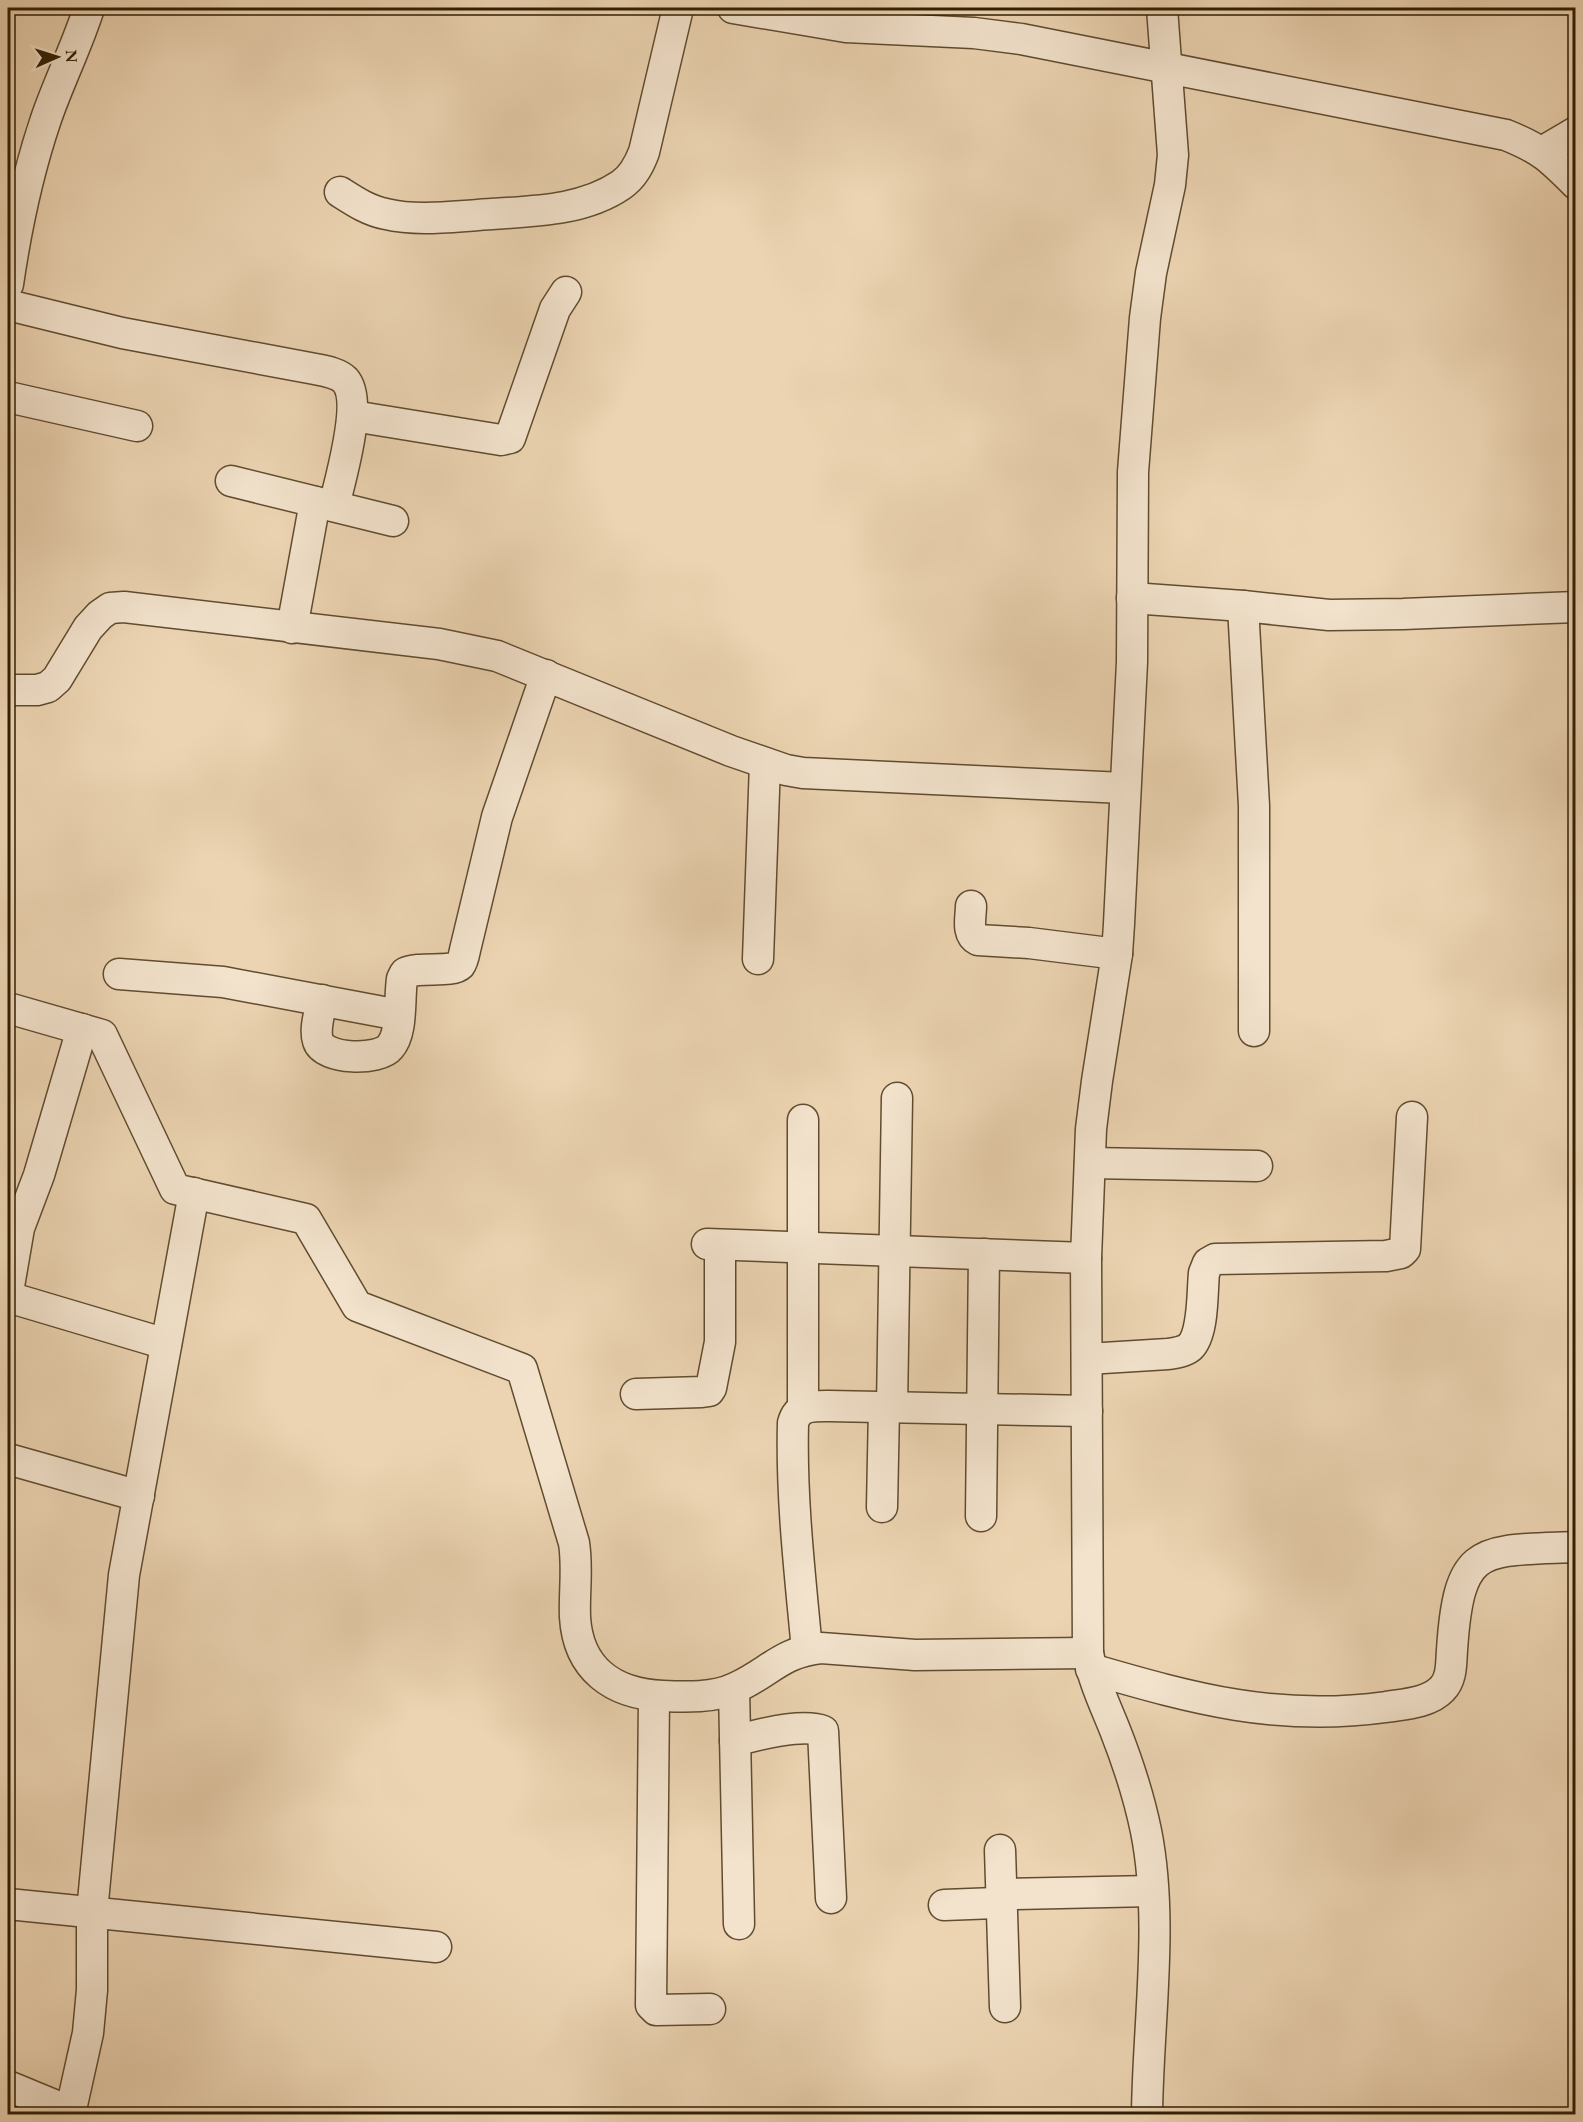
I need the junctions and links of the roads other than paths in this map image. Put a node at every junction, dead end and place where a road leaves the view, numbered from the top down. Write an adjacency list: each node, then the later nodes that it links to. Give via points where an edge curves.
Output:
1 (89, 8): 11 (street)
2 (678, 8): 10 (street, via 644,152 636,171 621,185 569,205 440,218 387,215)
3 (733, 8): 5 (street)
4 (1162, 8): 6 (street)
5 (847, 17): 6 (street, via 997,36)
6 (1165, 66): 8 (street, via 1506,135); 21 (street, via 1173,155 1145,318 1133,472)
7 (1575, 132): 8 (street)
8 (1542, 152): 9 (street)
9 (1575, 184)
10 (340, 192)
11 (16, 194): 12 (street)
12 (8, 284)
13 (566, 292): 16 (street, via 555,309 510,438 501,440)
14 (8, 304): 16 (street, via 122,333 334,374 348,385)
15 (8, 397): 17 (street)
16 (353, 416): 19 (street)
17 (137, 426)
18 (231, 481): 19 (street)
19 (325, 504): 20 (street); 24 (street)
20 (393, 520)
21 (1132, 598): 22 (street); 28 (street)
22 (1243, 606): 23 (street, via 1329,615); 37 (street, via 1254,807)
23 (1575, 607)
24 (292, 628): 25 (street, via 470,649); 26 (street, via 113,607 102,612 88,628 48,687)
25 (546, 675): 27 (street); 35 (street, via 497,817 463,960 455,968 421,968 405,973)
26 (8, 690)
27 (765, 763): 28 (street, via 803,772); 31 (street)
28 (1124, 788): 30 (street)
29 (971, 906): 30 (street, via 970,932 978,939)
30 (1117, 954): 41 (street, via 1096,1081)
31 (758, 959)
32 (119, 974): 33 (street, via 224,982)
33 (322, 1000): 35 (street); 35 (street, via 317,1040 324,1049 337,1054 362,1056 386,1051 397,1034)
34 (8, 1008): 36 (street)
35 (399, 1015)
36 (82, 1029): 43 (street, via 102,1035 175,1189); 48 (street, via 39,1175 19,1228)
37 (1254, 1031)
38 (897, 1098): 45 (street)
39 (1412, 1117): 50 (street, via 1401,1253 1215,1259 1204,1272 1197,1337 1189,1348 1180,1353)
40 (802, 1120): 44 (street)
41 (1090, 1163): 42 (street); 47 (street)
42 (1257, 1166)
43 (194, 1193): 49 (street); 64 (street, via 306,1219 357,1306 522,1369 574,1543 579,1642 597,1673 613,1684)
44 (803, 1248): 45 (street); 51 (street, via 714,1244 720,1342 711,1389); 52 (street)
45 (895, 1250): 46 (street); 53 (street)
46 (984, 1254): 47 (street); 54 (street)
47 (1086, 1258): 50 (street)
48 (8, 1294): 49 (street)
49 (166, 1344): 57 (street)
50 (1087, 1359): 55 (street)
51 (636, 1394)
52 (803, 1408): 53 (street); 61 (street, via 793,1423 793,1477)
53 (888, 1408): 54 (street); 58 (street)
54 (983, 1410): 55 (street); 59 (street)
55 (1087, 1411): 62 (street)
56 (8, 1459): 57 (street)
57 (139, 1496): 72 (street, via 124,1575)
58 (882, 1507)
59 (981, 1516)
60 (1575, 1547): 62 (street, via 1507,1550 1484,1556 1475,1563 1456,1604 1447,1681 1442,1689 1419,1702 1325,1712 1261,1708 1192,1697)
61 (807, 1650): 62 (street, via 838,1648 915,1655); 63 (street, via 787,1656)
62 (1090, 1661): 67 (street, via 1140,1806)
63 (734, 1689): 64 (street); 65 (street)
64 (654, 1696): 76 (street, via 651,2005 656,2010)
65 (735, 1741): 68 (street, via 792,1730 823,1731); 73 (street)
66 (1000, 1850): 69 (street)
67 (1152, 1891): 69 (street, via 1014,1894); 79 (street)
68 (831, 1899)
69 (1002, 1899): 71 (street, via 996,1903); 75 (street)
70 (8, 1904): 72 (street)
71 (944, 1905)
72 (92, 1912): 74 (street); 78 (street, via 88,2033)
73 (739, 1924)
74 (436, 1947)
75 (1005, 2007)
76 (710, 2009)
77 (8, 2086): 78 (street)
78 (70, 2113)
79 (1147, 2115)

